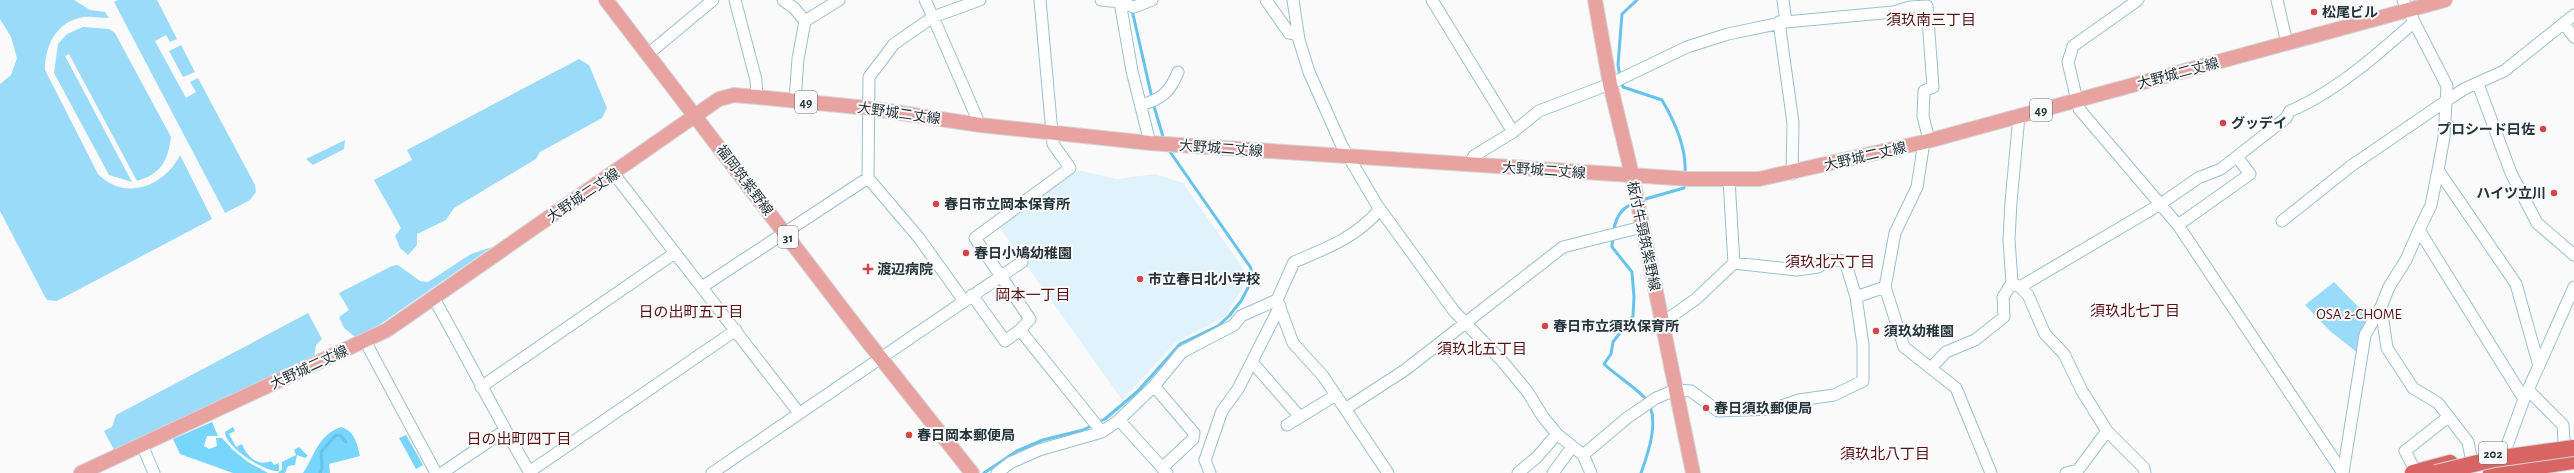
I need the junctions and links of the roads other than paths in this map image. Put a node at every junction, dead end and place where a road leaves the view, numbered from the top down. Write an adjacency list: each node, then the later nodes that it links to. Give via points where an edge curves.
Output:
1 (606, 0): 32 (main road, 福岡筑紫野線 / 31)
2 (713, 0): 32 (street)
3 (735, 0): 36 (street, via 756,80)
4 (783, 0): 25 (street)
5 (839, 0): 25 (street)
6 (924, 0): 24 (street)
7 (980, 0): 24 (street)
8 (1040, 0): 45 (street)
9 (1101, 0): 19 (street)
10 (1152, 0): 19 (street, via 1134,7)
11 (1266, 0): 29 (street, via 1289,33)
12 (1293, 0): 29 (street)
13 (1432, 0): 46 (street)
14 (1595, 0): 34 (main road, 板付牛頸筑紫野線)
15 (1783, 0): 26 (street)
16 (2138, 0): 37 (street, via 2073,46 2068,62)
17 (2277, 0): 31 (street)
18 (2444, 0): 20 (main road, 大野城二丈線 / 49)
19 (1120, 2): 40 (street, via 1132,71)
20 (2425, 3): 22 (main road, 大野城二丈線 / 49)
21 (1911, 4): 26 (street, via 1893,12); 47 (street, via 1927,6 1934,87 1924,90)
22 (2406, 5): 27 (street); 31 (main road, 大野城二丈線 / 49)
23 (2574, 15): 28 (street)
24 (932, 17): 41 (street, via 894,44 879,61 869,77); 44 (street)
25 (805, 21): 39 (street, via 798,59)
26 (1782, 22): 34 (street, via 1728,34 1687,47); 54 (street, via 1793,123)
27 (2413, 24): 38 (street, via 2446,86); 50 (street, via 2309,103 2290,111 2286,118)
28 (2564, 24): 30 (street); 35 (street, via 2504,71)
29 (1298, 35): 49 (street, via 1309,72)
30 (2574, 37)
31 (2287, 43): 37 (main road, 大野城二丈線 / 49)
32 (648, 54): 42 (main road, 福岡筑紫野線 / 31)
33 (1178, 72): 40 (street, via 1173,84 1158,100)
34 (1610, 84): 46 (street, via 1539,111); 55 (main road, 板付牛頸筑紫野線)
35 (2478, 84): 38 (street); 66 (street, via 2510,173 2537,223)
36 (757, 97): 39 (main road, 大野城二丈線 / 49); 42 (main road, 大野城二丈線 / 49, via 726,97)
37 (2079, 100): 43 (main road, 大野城二丈線 / 49); 58 (street, via 2079,109)
38 (2446, 100): 52 (street, via 2444,136); 60 (street, via 2351,166)
39 (795, 101): 41 (main road, 大野城二丈線 / 49)
40 (1141, 105): 48 (street)
41 (868, 108): 44 (main road, 大野城二丈線 / 49); 56 (street)
42 (696, 116): 53 (main road, 大野城二丈線 / 49); 64 (main road, 福岡筑紫野線 / 31)
43 (2019, 116): 47 (main road, 大野城二丈線 / 49); 70 (street, via 2010,202 2009,239)
44 (980, 125): 45 (main road, 大野城二丈線 / 49)
45 (1051, 132): 48 (main road, 大野城二丈線 / 49); 69 (street, via 1052,144 1070,168 975,238)
46 (1514, 132): 51 (street, via 1474,156)
47 (1926, 142): 54 (main road, 大野城二丈線 / 49); 72 (street, via 1917,187 1895,233)
48 (1150, 143): 49 (main road, 大野城二丈線 / 49)
49 (1348, 157): 51 (main road, 大野城二丈線 / 49); 59 (street)
50 (2237, 157): 58 (street, via 2221,169 2198,178); 61 (street, via 2250,174)
51 (1469, 165): 55 (main road, 大野城二丈線 / 49)
52 (2438, 170): 63 (street, via 2431,205); 86 (street, via 2516,284)
53 (614, 174): 65 (street); 74 (main road, 大野城二丈線 / 49)
54 (1792, 174): 57 (main road, 大野城二丈線 / 49)
55 (1632, 176): 57 (main road, 大野城二丈線 / 49); 62 (main road, 板付牛頸筑紫野線)
56 (868, 178): 64 (street); 76 (street)
57 (1729, 180): 68 (street)
58 (2159, 204): 61 (street); 70 (street)
59 (1380, 209): 77 (street, via 1367,225 1334,245 1294,262); 79 (street, via 1454,311)
60 (2282, 221)
61 (2178, 225): 129 (street)
62 (1642, 227): 79 (street, via 1563,247); 80 (main road, 板付牛頸筑紫野線)
63 (2419, 230): 78 (street); 91 (street)
64 (785, 233): 71 (street); 84 (main road, 福岡筑紫野線 / 31)
65 (675, 253): 71 (street); 89 (street)
66 (2574, 255)
67 (1022, 262): 69 (street)
68 (1734, 263): 75 (street, via 1797,270 1818,267 1827,260 1845,261); 80 (street, via 1696,299)
69 (1001, 276): 76 (street); 82 (street, via 1030,319)
70 (2016, 285): 87 (street, via 2003,297 2004,317 1975,340 1946,352); 100 (street, via 2028,295 2045,334 2064,354 2082,391)
71 (702, 287): 81 (street)
72 (1884, 287): 75 (street); 87 (street, via 1904,347)
73 (2574, 287): 86 (street)
74 (433, 297): 83 (main road, 大野城二丈線 / 49, via 387,330); 89 (street)
75 (1856, 297): 90 (street, via 1863,345 1863,381 1834,395 1800,400 1772,409 1718,411 1691,391)
76 (968, 298): 82 (street, via 1005,341); 84 (street)
77 (1279, 303): 85 (street); 88 (street, via 1241,316 1234,325 1182,352); 92 (street, via 1293,343 1323,376)
78 (2381, 307): 96 (street, via 2387,348 2413,388 2438,403); 129 (street, via 2365,335)
79 (1465, 322): 93 (street, via 1405,370); 102 (street, via 1527,391)
80 (1662, 323): 90 (main road, 板付牛頸筑紫野線)
81 (736, 330): 94 (street); 112 (street)
82 (1020, 330): 101 (street)
83 (365, 341): 104 (main road, 大野城二丈線 / 49); 115 (street)
84 (880, 357): 94 (street); 118 (main road, 福岡筑紫野線 / 31)
85 (1252, 362): 95 (street); 120 (street, via 1238,389 1222,411 1205,460)
86 (2539, 366): 91 (street)
87 (1931, 368): 126 (street, via 1956,388)
88 (1154, 386): 97 (street); 111 (street, via 1194,433 1193,440)
89 (481, 387): 99 (street)
90 (1675, 390): 107 (street, via 1656,398 1627,418); 125 (main road, 板付牛頸筑紫野線)
91 (2526, 394): 103 (street, via 2563,425); 106 (street)
92 (1336, 395): 93 (street); 95 (street)
93 (1345, 409): 121 (street)
94 (799, 413): 117 (street)
95 (1300, 417): 98 (street)
96 (2448, 417): 108 (street, via 2468,442); 130 (street, via 2404,451)
97 (1119, 420): 101 (street); 111 (street)
98 (1287, 425)
99 (504, 431): 112 (street); 116 (street)
100 (2107, 431): 127 (street, via 2078,470); 128 (street, via 2144,468)
101 (1102, 432): 119 (street, via 1039,450 1010,463)
102 (1557, 434): 105 (street); 122 (street)
103 (2571, 444): 106 (highway, 202); 131 (highway, bridge)
104 (142, 445): 113 (main road, 大野城二丈線 / 49); 114 (street)
105 (1572, 447): 107 (street); 123 (street)
106 (2505, 451): 108 (highway, 202); 132 (street)
107 (1583, 455): 124 (street)
108 (2471, 457): 130 (highway, 202)
109 (2574, 462): 110 (highway, 202); 132 (highway)
110 (2557, 468): 133 (highway, 202)
111 (1165, 470)
112 (529, 472)
113 (81, 473)
114 (154, 473)
115 (436, 473)
116 (442, 473)
117 (712, 473)
118 (972, 473)
119 (997, 473)
120 (1210, 473)
121 (1388, 473)
122 (1518, 473)
123 (1553, 473)
124 (1591, 473)
125 (1692, 473)
126 (1991, 473)
127 (2066, 473)
128 (2145, 473)
129 (2343, 473)
130 (2415, 473)
131 (2436, 473)
132 (2491, 473)
133 (2505, 473)

